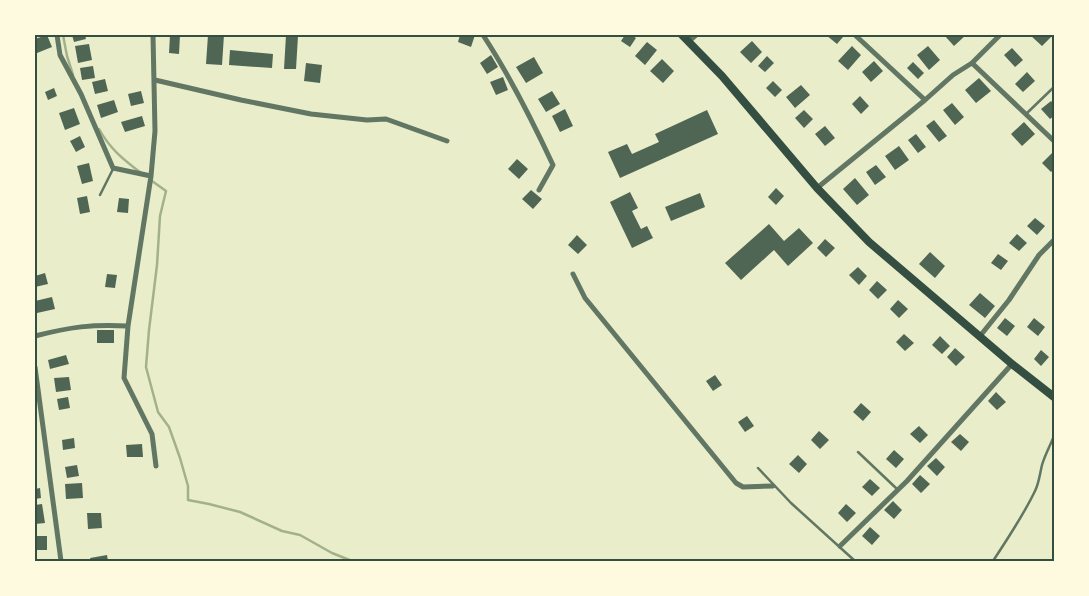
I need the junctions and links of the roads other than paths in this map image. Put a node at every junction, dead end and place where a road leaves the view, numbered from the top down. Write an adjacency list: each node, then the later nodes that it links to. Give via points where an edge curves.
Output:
1 (57, 35): 16 (street, via 60,55 82,94)
2 (153, 35): 10 (street)
3 (482, 35): 19 (street, via 528,111 553,165)
4 (682, 35): 8 (main road)
5 (696, 35): 8 (street)
6 (855, 35): 12 (street)
7 (1000, 35): 9 (street)
8 (689, 41): 18 (main road)
9 (972, 63): 12 (street); 13 (street)
10 (155, 80): 14 (street, via 311,114 386,119); 17 (street)
11 (1054, 87): 13 (lane)
12 (925, 100): 18 (street)
13 (1026, 114): 15 (street)
14 (447, 141)
15 (1054, 142)
16 (114, 168): 17 (street); 20 (lane)
17 (151, 176): 23 (street)
18 (817, 188): 25 (main road, via 869,242)
19 (539, 190)
20 (100, 195)
21 (1054, 240): 25 (street, via 1039,255)
22 (573, 274): 33 (street, via 585,298 736,483 743,487)
23 (128, 326): 24 (street, via 88,325); 31 (street, via 124,378 152,434)
24 (35, 336)
25 (980, 336): 26 (main road)
26 (1012, 364): 28 (main road); 34 (street)
27 (35, 367): 36 (street)
28 (1054, 397)
29 (1054, 436): 38 (lane, via 1036,490)
30 (858, 452): 34 (lane)
31 (156, 466)
32 (758, 468): 33 (lane)
33 (773, 486): 35 (lane)
34 (898, 490): 35 (street)
35 (840, 546): 37 (lane)
36 (61, 561)
37 (855, 561)
38 (994, 561)

